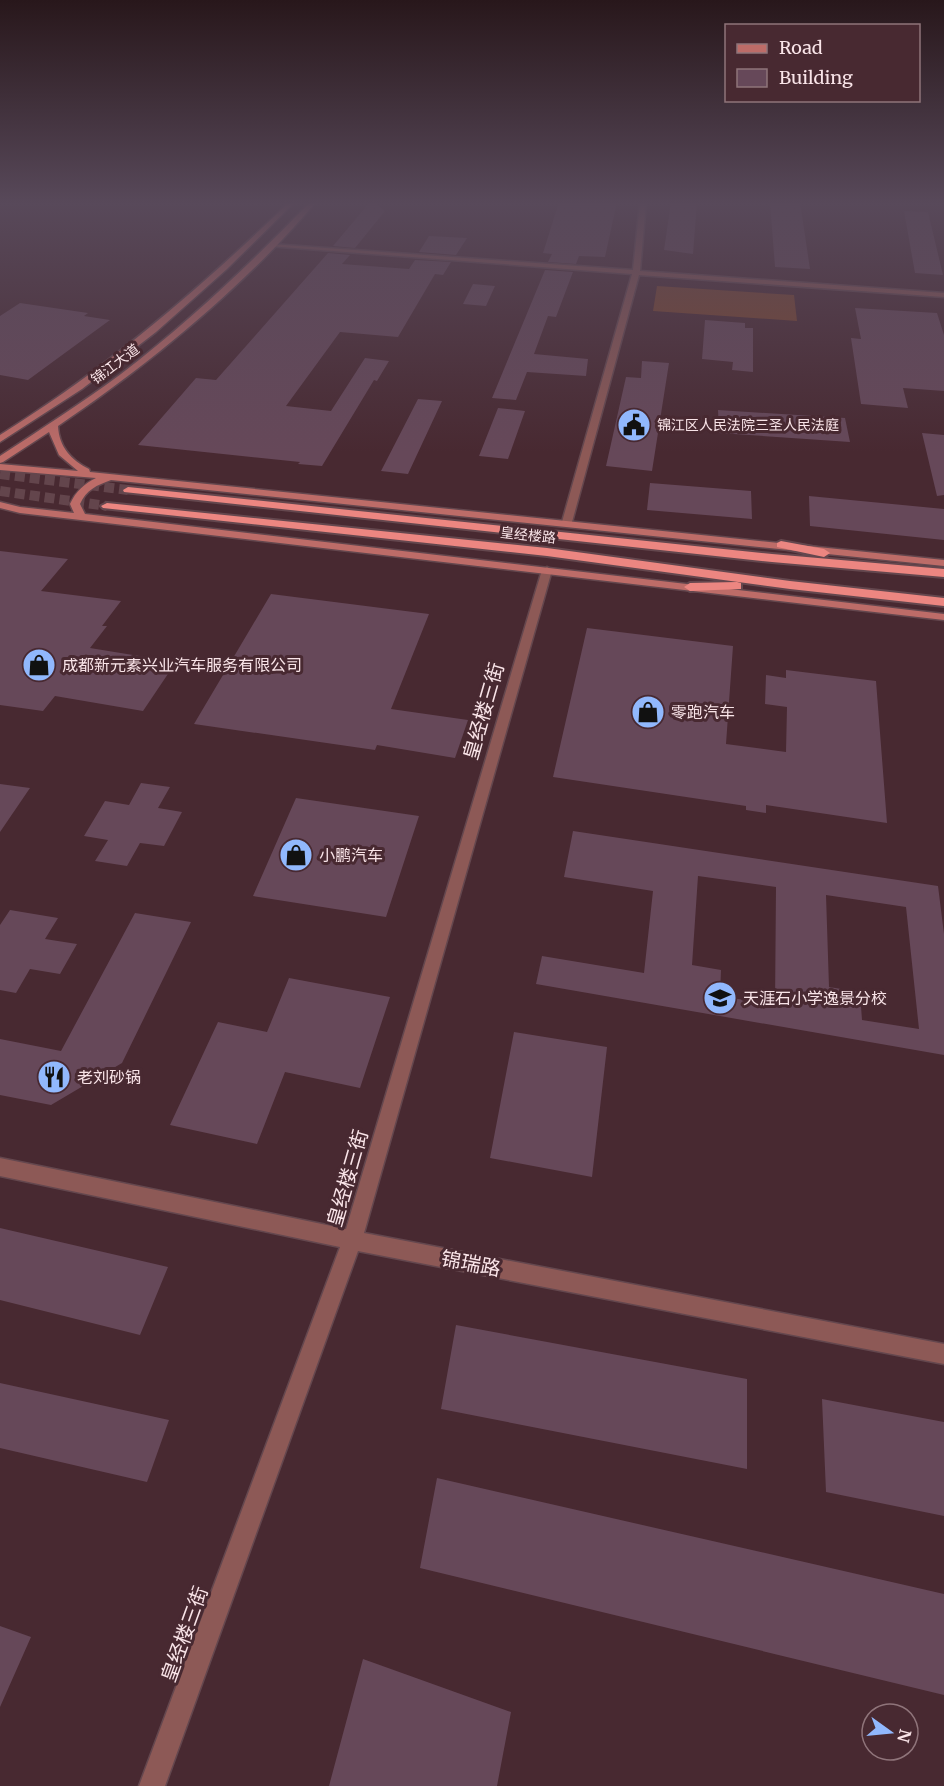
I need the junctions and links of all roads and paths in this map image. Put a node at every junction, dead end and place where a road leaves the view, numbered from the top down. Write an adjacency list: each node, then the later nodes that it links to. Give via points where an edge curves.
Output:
1 (204, 285): 7 (main road, 锦江大道, via 106,369)
2 (229, 285): 6 (main road, 锦江大道, via 137,365)
3 (633, 285): 20 (street)
4 (802, 285): 5 (street)
5 (944, 295)
6 (53, 424): 10 (main road, 锦江大道); 12 (main road, via 53,437 72,466)
7 (23, 425): 8 (main road); 9 (main road, 锦江大道)
8 (0, 432)
9 (0, 439)
10 (0, 460)
11 (0, 467): 12 (main road)
12 (91, 473): 13 (main road)
13 (112, 476): 19 (main road, via 95,482 78,495 75,504); 20 (main road)
14 (128, 490): 22 (highway, 皇经楼路, via 772,558)
15 (0, 505): 17 (main road)
16 (107, 506): 24 (highway, 皇经楼路, via 546,552)
17 (20, 510): 18 (main road); 19 (main road)
18 (0, 513)
19 (81, 516): 23 (main road)
20 (567, 522): 21 (main road)
21 (781, 546): 22 (highway)
22 (943, 569)
23 (547, 570): 25 (main road); 29 (street, 皇经楼三街)
24 (790, 585): 25 (highway); 26 (highway, 皇经楼路)
25 (690, 587): 27 (main road)
26 (944, 602)
27 (944, 617)
28 (0, 1167): 29 (street, 锦瑞路)
29 (352, 1240): 30 (street, 锦瑞路); 31 (street, 皇经楼三街)
30 (944, 1354)
31 (152, 1786)

